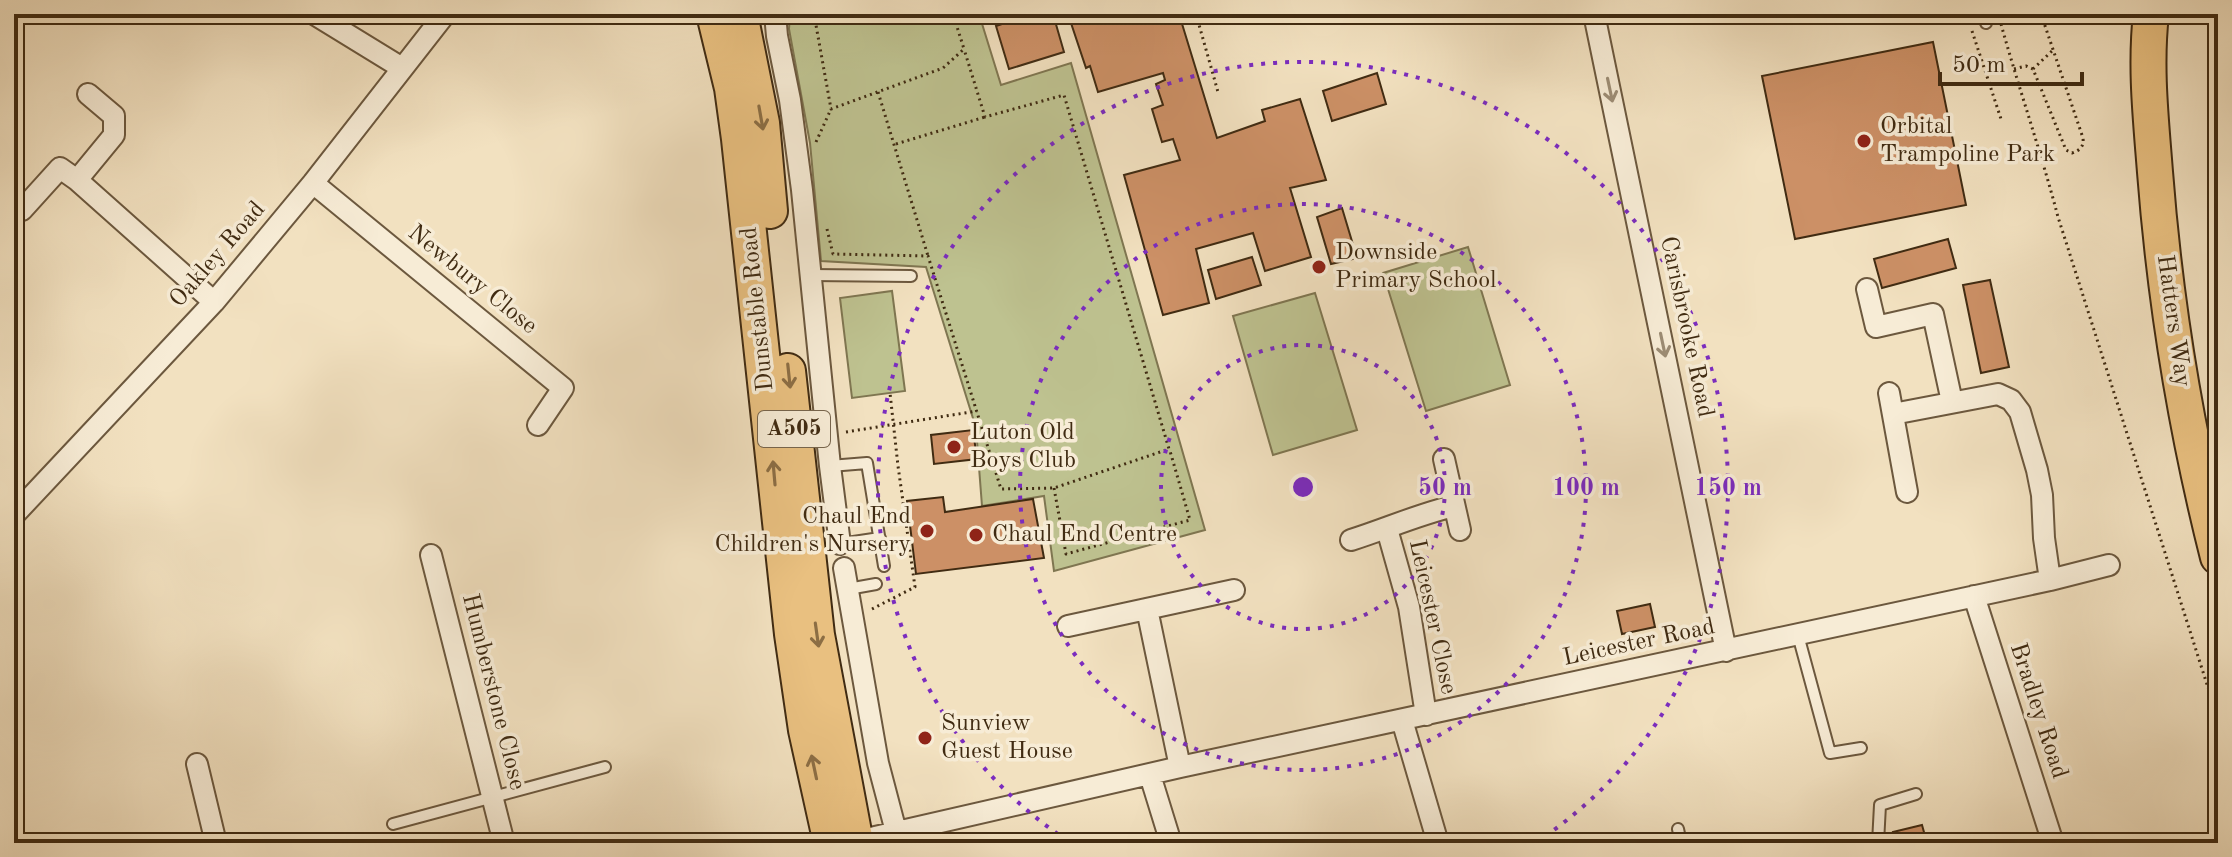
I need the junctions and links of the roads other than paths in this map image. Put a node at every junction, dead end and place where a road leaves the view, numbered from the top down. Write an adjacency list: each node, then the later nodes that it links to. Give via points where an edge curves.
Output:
1 (314, 14): 9 (street)
2 (445, 14): 9 (street, Oakley Road)
3 (714, 14): 61 (main road, Dunstable Road / A505, one-way to 3, via 806,730 739,139)
4 (740, 14): 61 (main road, Dunstable Road / A505, one-way to 61, via 762,123 817,635)
5 (775, 14): 15 (street)
6 (1594, 14): 46 (street, Carisbrooke Road, one-way to 46)
7 (2132, 14): 10 (main road, Hatters Way)
8 (2151, 14): 10 (main road, Hatters Way)
9 (402, 68): 13 (street, Oakley Road)
10 (2148, 81): 34 (main road, Hatters Way, via 2173,336)
11 (88, 94): 12 (street, via 114,116 114,135)
12 (77, 180): 14 (street, via 60,168 22,210); 18 (street)
13 (313, 183): 18 (street, Oakley Road); 22 (street, Newbury Close, via 563,388)
14 (14, 204)
15 (811, 275): 16 (lane); 24 (street)
16 (911, 276)
17 (1867, 289): 20 (street, via 1876,327 1933,314)
18 (214, 302): 27 (street, Oakley Road)
19 (1889, 393): 21 (street)
20 (1952, 402): 21 (street); 38 (street, via 1998,394 2020,412 2042,495)
21 (1893, 414): 25 (street)
22 (538, 425)
23 (1444, 459): 26 (street, Leicester Close)
24 (830, 466): 30 (lane, via 867,463); 32 (street)
25 (1907, 492)
26 (1454, 506): 28 (street, Leicester Close); 29 (street, Leicester Close)
27 (14, 515)
28 (1387, 529): 31 (street, Leicester Close); 47 (street, Leicester Close, via 1409,607)
29 (1460, 530)
30 (880, 538): 32 (lane); 36 (lane)
31 (1351, 540)
32 (840, 544)
33 (431, 555): 55 (street, Humberstone Close)
34 (2218, 557)
35 (2109, 565): 38 (street, Leicester Road)
36 (884, 566)
37 (844, 568): 40 (street)
38 (2050, 580): 42 (street, Leicester Road)
39 (876, 584): 40 (lane)
40 (848, 589): 58 (street, via 878,763)
41 (1234, 590): 43 (street)
42 (1974, 596): 45 (street, Leicester Road); 66 (street, Bradley Road)
43 (1147, 609): 44 (street); 52 (street)
44 (1068, 626)
45 (1798, 635): 46 (street, Leicester Road); 49 (lane, via 1830,753)
46 (1726, 651): 47 (street, Leicester Road)
47 (1426, 715): 48 (street, Leicester Road)
48 (1402, 720): 52 (street, Leicester Road); 63 (street)
49 (1861, 748)
50 (197, 764): 59 (street)
51 (605, 767): 55 (lane)
52 (1180, 767): 53 (street, Leicester Road)
53 (1150, 775): 58 (street, Leicester Road); 62 (street)
54 (1916, 794): 65 (lane, via 1880,805)
55 (492, 796): 56 (lane); 60 (street, Humberstone Close)
56 (393, 824)
57 (1678, 829): 64 (lane)
58 (898, 837): 61 (street, Leicester Road)
59 (216, 843)
60 (504, 843)
61 (848, 843)
62 (1171, 843)
63 (1438, 843)
64 (1681, 843)
65 (1878, 843)
66 (2053, 843)

